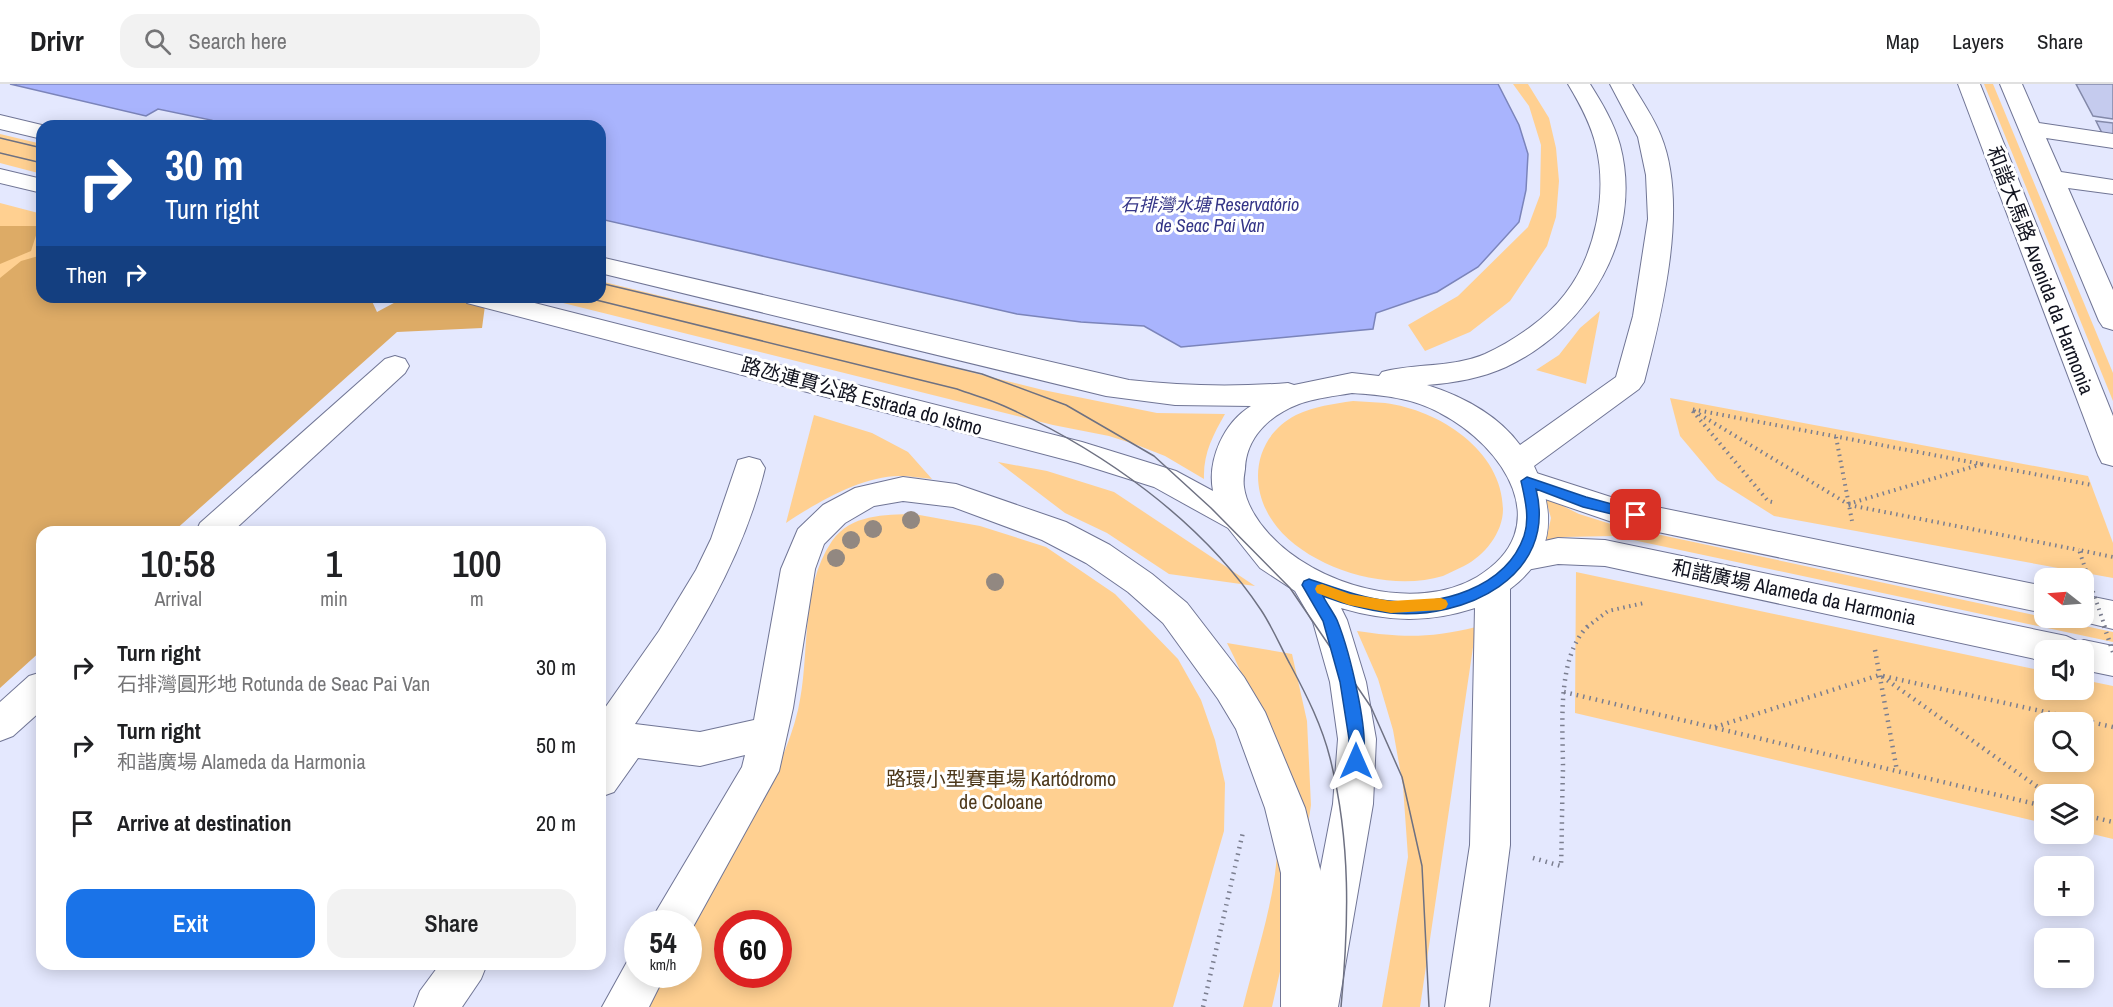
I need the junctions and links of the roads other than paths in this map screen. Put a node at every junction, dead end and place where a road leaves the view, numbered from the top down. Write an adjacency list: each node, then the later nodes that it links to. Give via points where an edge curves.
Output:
1 (1579, 84): 17 (main road, via 1600,123 1610,156 1611,209 1596,264 1575,301 1508,354 1462,372)
2 (1621, 84): 21 (main road, via 1650,137 1658,176 1661,219 1647,316 1629,382)
3 (1969, 84): 19 (main road, 和諧大馬路 Avenida da Harmonia)
4 (2011, 84): 6 (main road, 和諧大馬路 Avenida da Harmonia)
5 (0, 123): 7 (main road)
6 (2030, 129): 8 (main road); 10 (main road, 和諧大馬路 Avenida da Harmonia)
7 (36, 131)
8 (2113, 141)
9 (0, 176): 11 (main road)
10 (2051, 178): 12 (main road); 15 (main road, 和諧大馬路 Avenida da Harmonia)
11 (36, 185)
12 (2113, 187)
13 (606, 266): 18 (main road, via 1107,386 1214,398)
14 (500, 303): 22 (main road, 路氹連貫公路 Estrada do Istmo, via 1092,456 1165,479)
15 (2113, 321)
16 (395, 366): 23 (main road)
17 (1352, 383): 18 (main road); 21 (main road, via 1391,386 1429,396 1464,413 1495,436)
18 (1296, 392): 22 (main road, via 1265,407 1242,429 1228,456 1226,487)
19 (2113, 455)
20 (749, 468): 36 (main road, via 744,496 719,555)
21 (1522, 472): 24 (main road, via 1534,507 1532,534); 27 (main road, via 1615,511)
22 (1237, 519): 25 (main road, via 1266,555)
23 (219, 526)
24 (1521, 558): 26 (main road); 30 (main road, 和諧廣場 Alameda da Harmonia, via 1558,551 1605,553)
25 (1309, 585): 26 (main road, via 1349,600 1391,607 1431,606 1466,598); 44 (main road, via 1330,620 1348,682 1357,739 1353,804)
26 (1494, 585): 45 (main road, via 1490,845)
27 (2034, 598)
28 (2094, 611): 29 (main road)
29 (2113, 615)
30 (2034, 644)
31 (2094, 657): 32 (main road)
32 (2113, 661)
33 (36, 692): 34 (main road)
34 (0, 724)
35 (769, 733): 36 (main road, via 700,749); 38 (main road, via 760,771); 43 (main road, via 798,569 810,538 834,514 866,496 903,489 956,496 1054,531 1140,582 1175,613 1252,723 1285,808 1301,873)
36 (612, 736): 37 (main road)
37 (606, 758)
38 (680, 910)
39 (462, 970): 41 (main road)
40 (635, 988): 42 (main road)
41 (436, 1007)
42 (624, 1007)
43 (1303, 1007)
44 (1316, 1007)
45 (1467, 1007)

